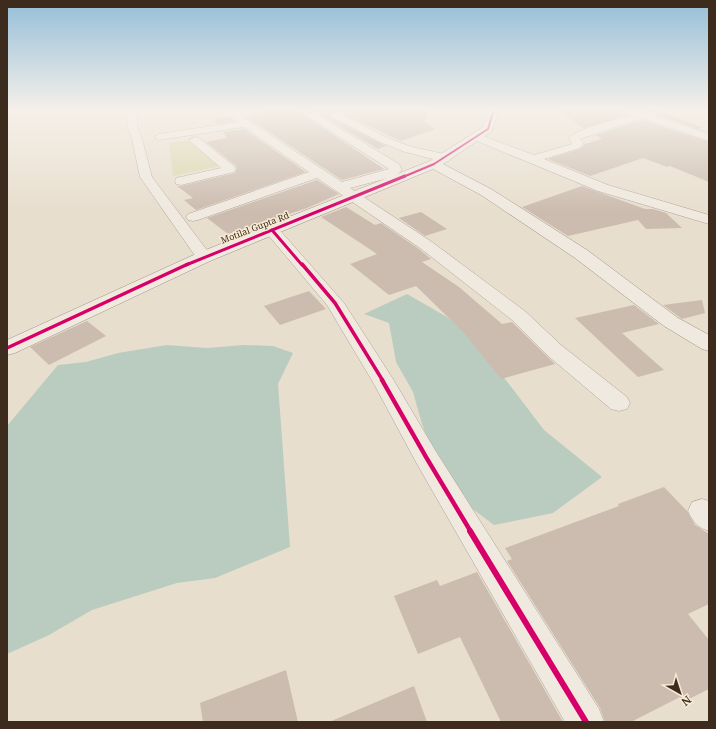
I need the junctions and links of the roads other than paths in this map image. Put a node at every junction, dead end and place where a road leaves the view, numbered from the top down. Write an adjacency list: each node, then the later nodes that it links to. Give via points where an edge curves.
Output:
1 (139, 143): 20 (street, via 146,177)
2 (199, 143): 12 (street, via 230,169)
3 (273, 143): 11 (street)
4 (356, 143): 13 (street, via 396,170)
5 (392, 143): 10 (street)
6 (467, 143): 10 (street, Motilal Gupta Rd)
7 (492, 143): 9 (street)
8 (577, 143): 9 (street, via 576,146)
9 (533, 159): 16 (street, via 603,188)
10 (439, 161): 14 (street, Motilal Gupta Rd); 21 (street, via 574,250 671,322)
11 (318, 174): 13 (street); 17 (street)
12 (181, 181)
13 (339, 187): 14 (street)
14 (355, 197): 19 (street, Motilal Gupta Rd); 23 (street, via 426,245 519,316 554,350)
15 (709, 207): 16 (street)
16 (690, 215): 18 (street)
17 (193, 217)
18 (709, 220)
19 (272, 230): 20 (street, Motilal Gupta Rd); 24 (street, via 336,303)
20 (204, 256): 22 (street, Motilal Gupta Rd)
21 (709, 344)
22 (7, 348)
23 (619, 403)
24 (586, 722)

